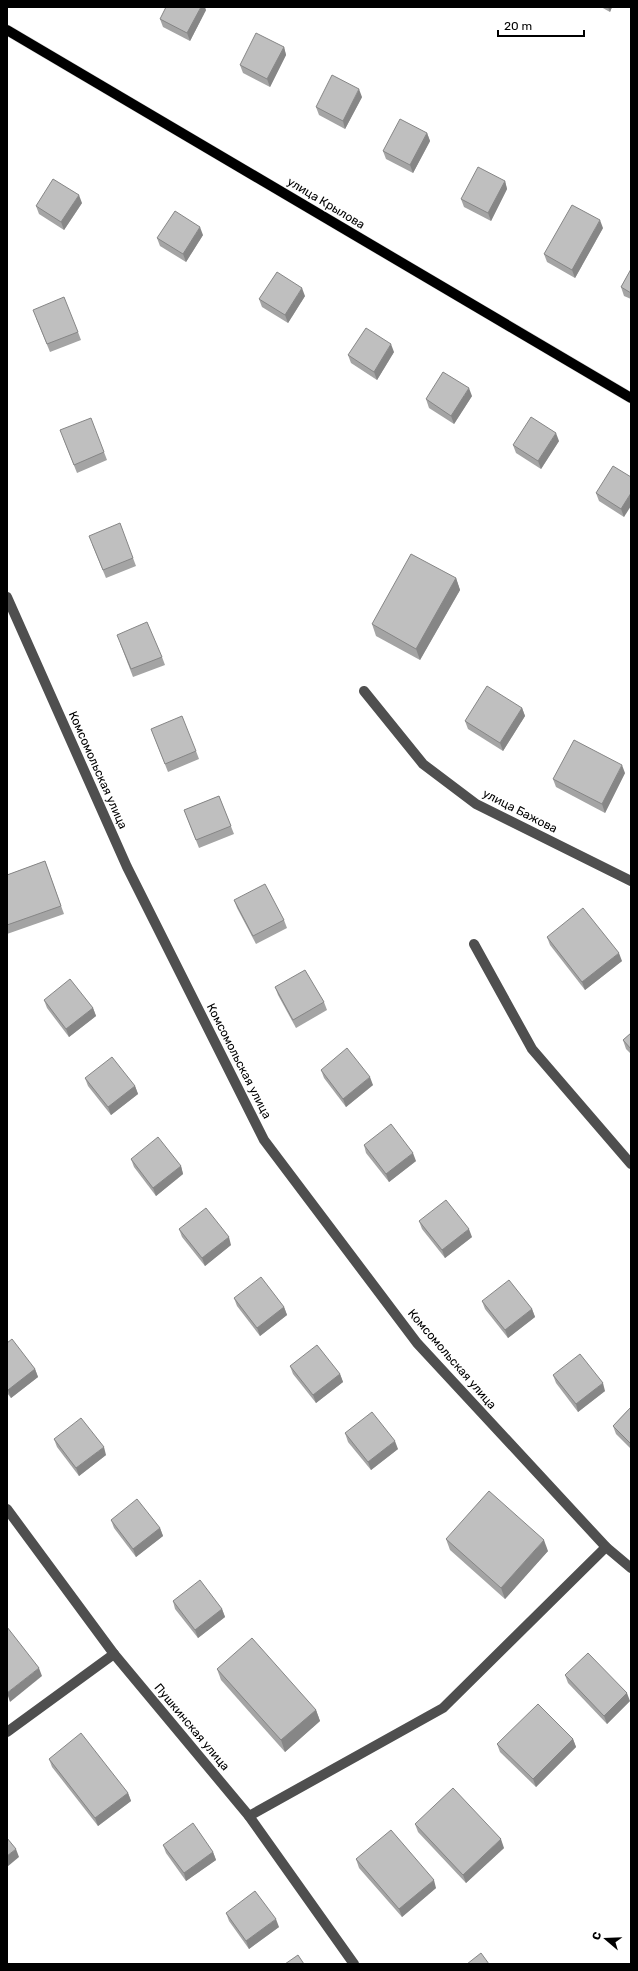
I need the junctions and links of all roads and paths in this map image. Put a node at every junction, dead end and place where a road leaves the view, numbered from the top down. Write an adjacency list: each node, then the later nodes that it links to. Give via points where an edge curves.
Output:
1 (7, 30): 2 (main road, улица Крылова)
2 (631, 398)
3 (7, 597): 9 (street, Комсомольская улица, via 127,867 264,1140 417,1343)
4 (364, 691): 5 (street, улица Бажова, via 423,764 476,804)
5 (631, 881)
6 (474, 944): 7 (street, via 532,1049)
7 (631, 1164)
8 (7, 1509): 11 (street, Пушкинская улица)
9 (606, 1547): 10 (street, Комсомольская улица); 13 (street, via 443,1708)
10 (631, 1568)
11 (114, 1654): 12 (street); 13 (street, Пушкинская улица)
12 (7, 1732)
13 (249, 1816): 14 (street, Пушкинская улица)
14 (354, 1964)

